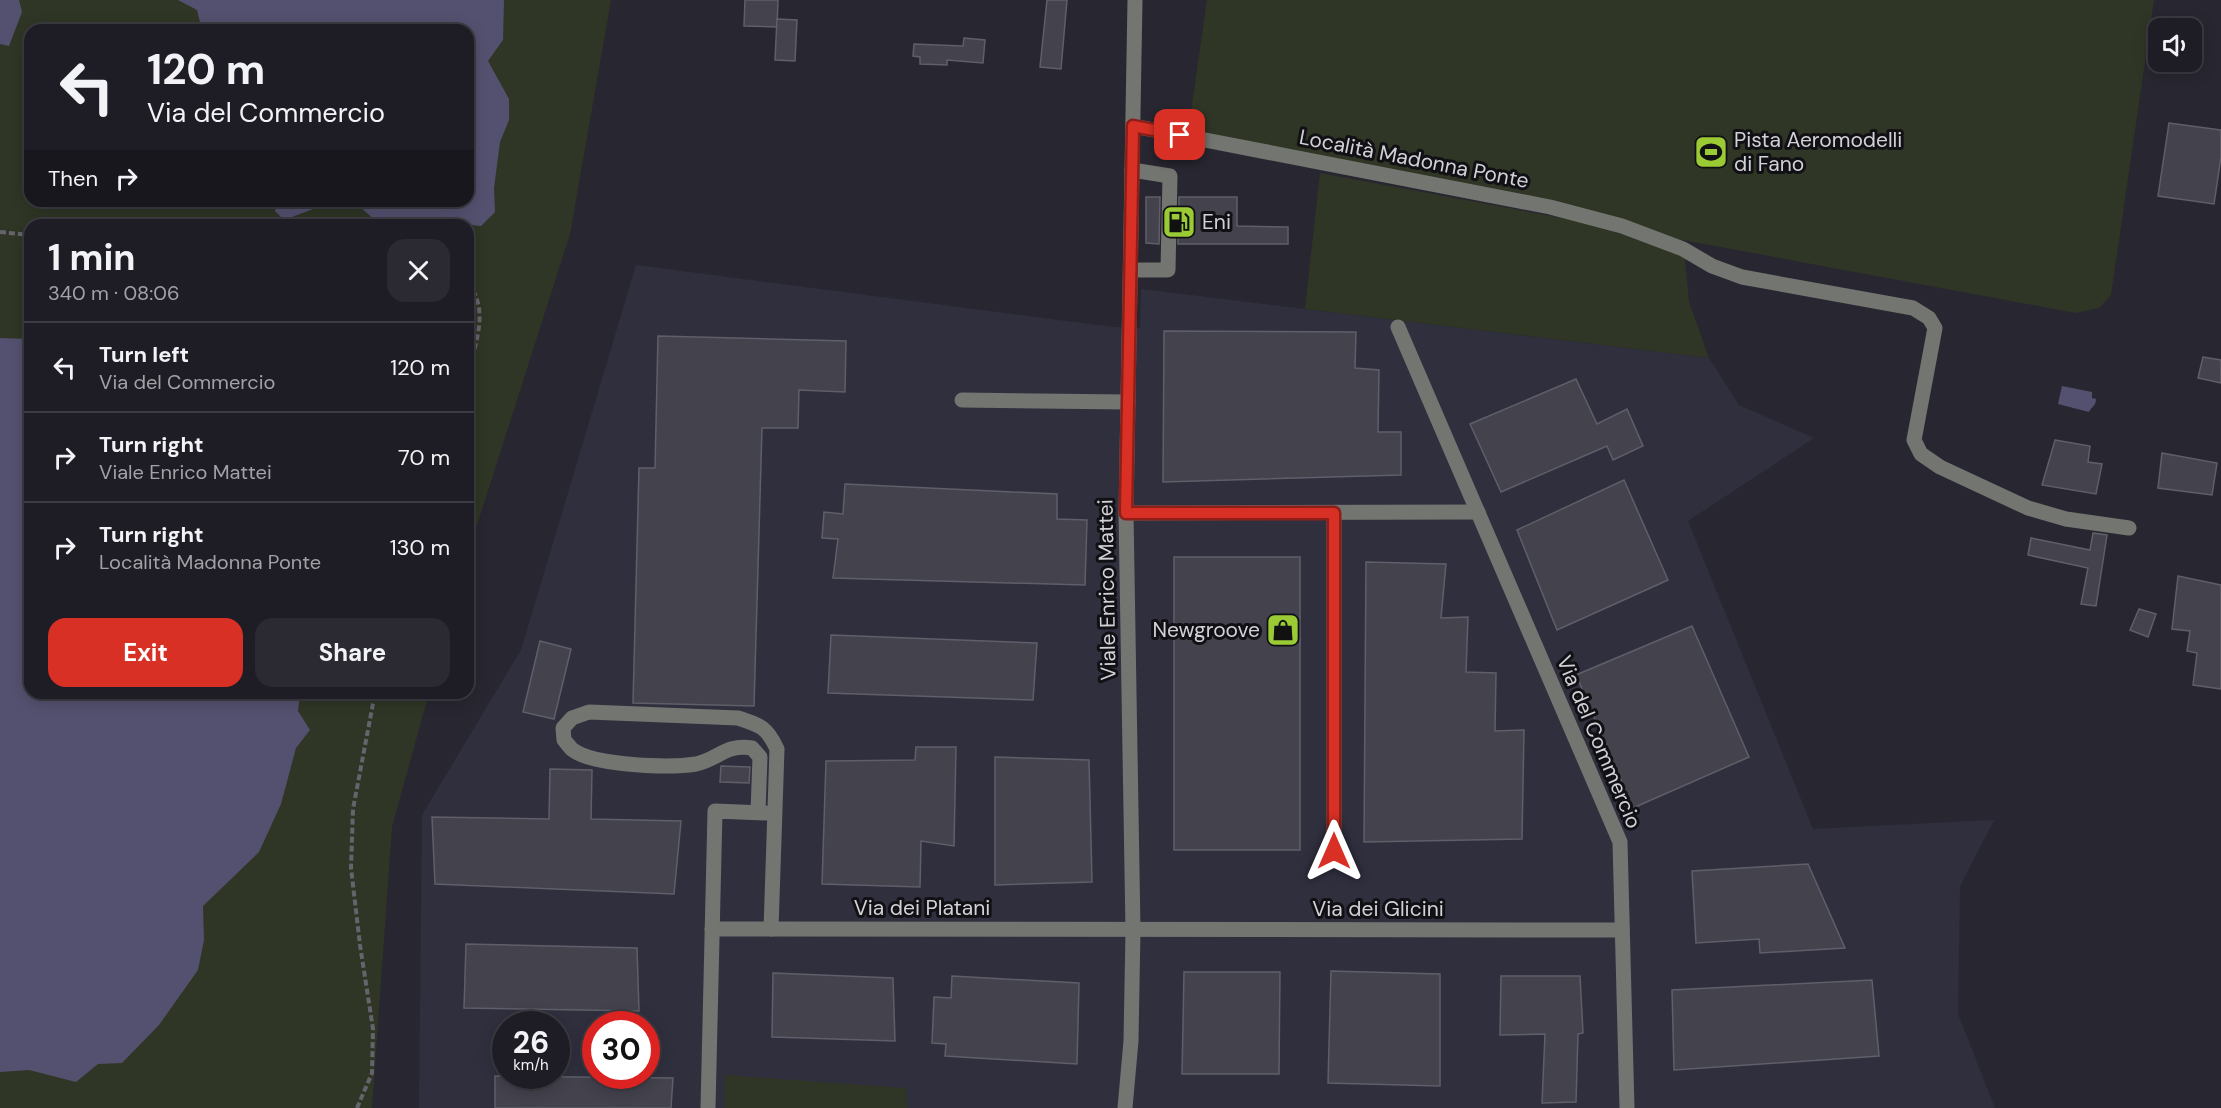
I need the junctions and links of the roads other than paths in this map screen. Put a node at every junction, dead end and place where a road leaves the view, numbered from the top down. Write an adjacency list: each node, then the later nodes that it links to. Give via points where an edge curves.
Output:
1 (1136, 0): 2 (street, Viale Enrico Mattei)
2 (1133, 126): 3 (street, Viale Enrico Mattei); 11 (street, Località Madonna Ponte, via 1550,207 1622,226 1742,277 1913,308 1929,318 1935,328 1914,440 1921,454 1940,467 2028,508 2066,519)
3 (1132, 170): 4 (street, Viale Enrico Mattei); 4 (street, via 1170,176 1168,270)
4 (1131, 270): 7 (street, Viale Enrico Mattei)
5 (1398, 327): 8 (street, Via del Commercio)
6 (962, 400): 7 (street)
7 (1128, 402): 9 (street, Viale Enrico Mattei)
8 (1478, 512): 10 (street); 18 (street, Via del Commercio, via 1620,842)
9 (1126, 513): 10 (street); 17 (street, Viale Enrico Mattei)
10 (1334, 513): 14 (street)
11 (2129, 528)
12 (758, 812): 13 (street); 13 (street, via 760,757 753,748 739,746 697,764 633,764 574,751 564,740 563,728 572,718 589,712 738,718 758,724 770,734 777,749); 15 (street, via 715,811)
13 (774, 813): 16 (street)
14 (1334, 851)
15 (712, 929): 16 (street, Via dei Platani); 19 (street)
16 (771, 929): 17 (street, Via dei Platani)
17 (1133, 930): 18 (street, Via dei Glicini); 20 (street, Viale Enrico Mattei)
18 (1622, 930): 21 (street, Via del Commercio)
19 (708, 1108)
20 (1125, 1108)
21 (1627, 1108)

